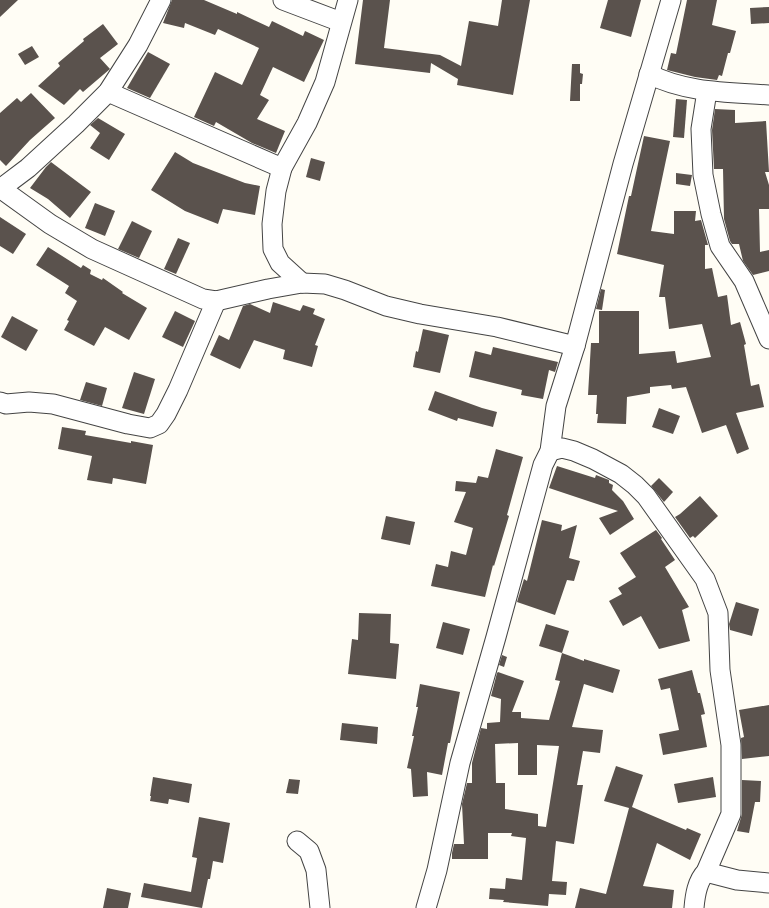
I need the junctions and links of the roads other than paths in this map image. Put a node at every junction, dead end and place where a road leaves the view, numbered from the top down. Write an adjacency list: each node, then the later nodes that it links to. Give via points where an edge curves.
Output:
1 (161, 0): 8 (street, via 138,45)
2 (283, 0): 5 (street)
3 (348, 0): 5 (street)
4 (671, 0): 6 (street)
5 (342, 22): 10 (street, via 326,82)
6 (649, 74): 7 (street); 15 (street)
7 (707, 91): 9 (street); 14 (street, via 702,129 703,175 713,221 720,246 744,281)
8 (108, 92): 10 (street); 11 (street, via 33,163)
9 (769, 95)
10 (282, 168): 12 (street, via 272,224 273,249 280,263)
11 (0, 188): 13 (street, via 50,224 92,249 203,299)
12 (302, 283): 13 (street); 15 (street, via 325,284 386,306 497,327)
13 (216, 301): 16 (street, via 175,396 159,424 150,428 52,404)
14 (769, 338)
15 (575, 346): 17 (street, via 552,426)
16 (0, 402)
17 (556, 450): 19 (street, via 574,451 621,474 646,496 705,579 718,613 720,670 731,745 731,814); 22 (street, via 543,465 460,763)
18 (297, 841): 21 (street, via 309,851 316,870)
19 (706, 872): 20 (street, via 737,880); 23 (street, via 701,877)
20 (769, 883)
21 (320, 908)
22 (426, 908)
23 (694, 908)

